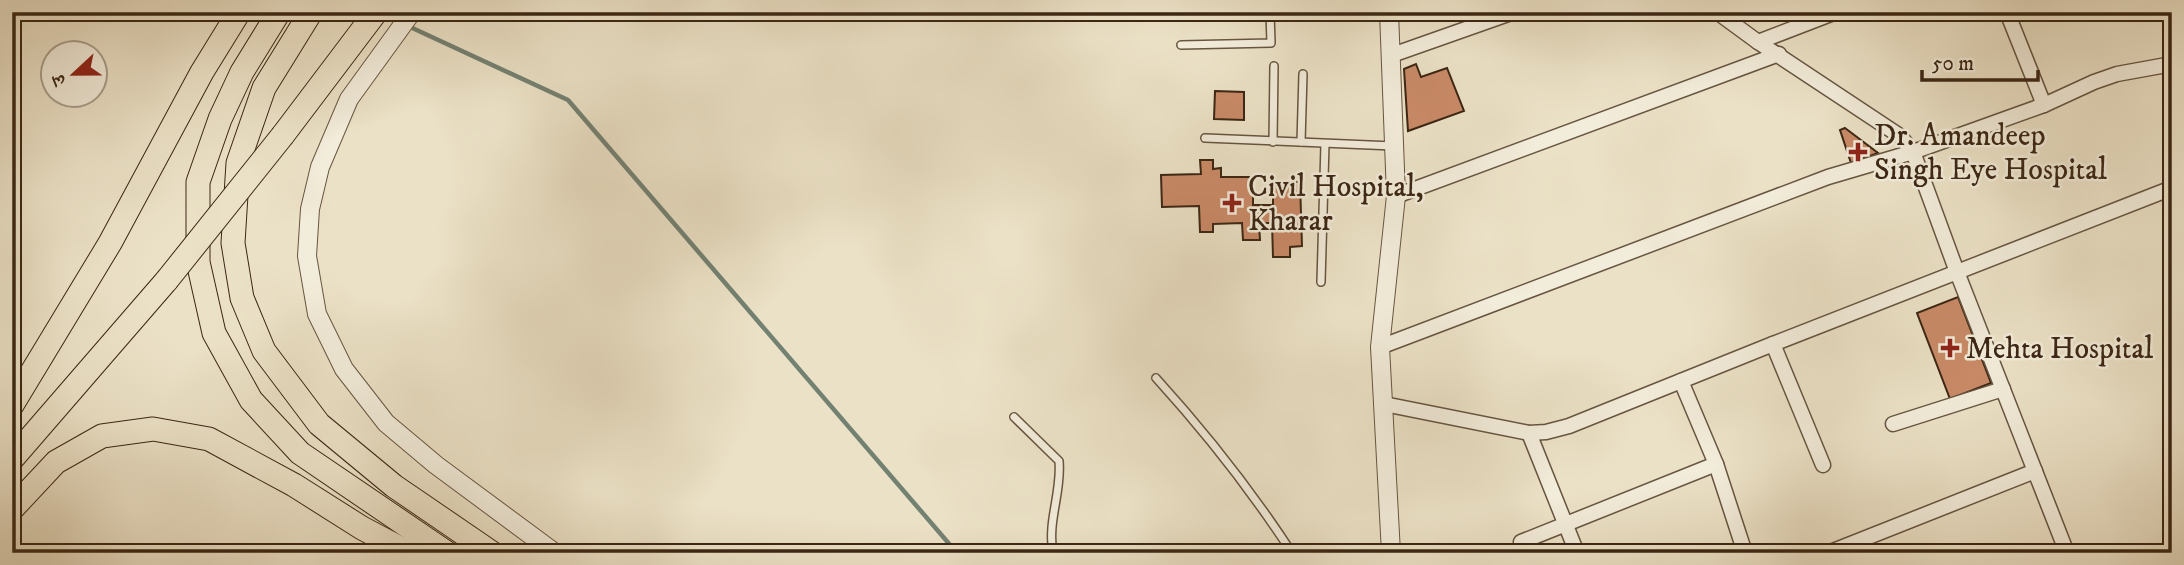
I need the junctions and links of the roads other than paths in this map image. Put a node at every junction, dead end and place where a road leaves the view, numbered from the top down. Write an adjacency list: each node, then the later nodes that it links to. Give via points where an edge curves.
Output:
1 (239, 12): 16 (highway)
2 (279, 12): 19 (highway)
3 (311, 12): 51 (highway, via 264,88 238,163 233,243 242,298 264,351 319,424 394,486)
4 (373, 12): 42 (highway, bridge, via 283,135 167,280)
5 (412, 12): 52 (street, via 349,99 320,167 310,209 307,256 317,314 344,369 386,423)
6 (1270, 12): 13 (lane, via 1270,43)
7 (1389, 12): 15 (street)
8 (1514, 12): 15 (street)
9 (1717, 12): 12 (street)
10 (1836, 12): 12 (street)
11 (2007, 12): 21 (street)
12 (1758, 42): 14 (street)
13 (1181, 45)
14 (1779, 54): 27 (street, via 1900,136); 29 (street)
15 (1392, 55): 26 (street)
16 (212, 56): 19 (highway); 38 (highway, via 110,243)
17 (2172, 64): 21 (street, via 2116,74)
18 (1274, 66): 23 (lane)
19 (241, 74): 50 (highway, via 198,182 198,262 214,333 251,400 300,453)
20 (1303, 74): 24 (lane)
21 (2045, 105): 27 (street)
22 (1205, 138): 23 (lane)
23 (1272, 142): 24 (lane)
24 (1301, 142): 25 (lane)
25 (1325, 144): 26 (lane); 31 (lane)
26 (1394, 146): 29 (street)
27 (1913, 152): 30 (street); 33 (street, via 1828,177)
28 (2172, 188): 30 (street)
29 (1396, 196): 33 (street)
30 (1957, 272): 32 (street); 36 (street)
31 (1321, 282)
32 (1773, 344): 35 (street); 44 (street)
33 (1380, 347): 37 (street)
34 (1156, 378): 54 (lane, via 1256,498)
35 (1681, 381): 41 (street, via 1569,426); 43 (street)
36 (2003, 389): 40 (street); 45 (street)
37 (1384, 404): 41 (street); 55 (street)
38 (12, 405)
39 (1014, 418): 53 (lane, via 1059,461)
40 (1894, 424)
41 (1529, 433): 47 (street)
42 (12, 459)
43 (1716, 464): 47 (street); 57 (street)
44 (1823, 465)
45 (2035, 471): 58 (street); 59 (street)
46 (12, 509): 49 (highway, via 56,462 103,436 153,429 209,439)
47 (1566, 522): 48 (street); 56 (street)
48 (1521, 542)
49 (409, 553)
50 (447, 553)
51 (492, 553)
52 (555, 553)
53 (1052, 553)
54 (1292, 553)
55 (1391, 553)
56 (1577, 553)
57 (1745, 553)
58 (1828, 553)
59 (2067, 553)

